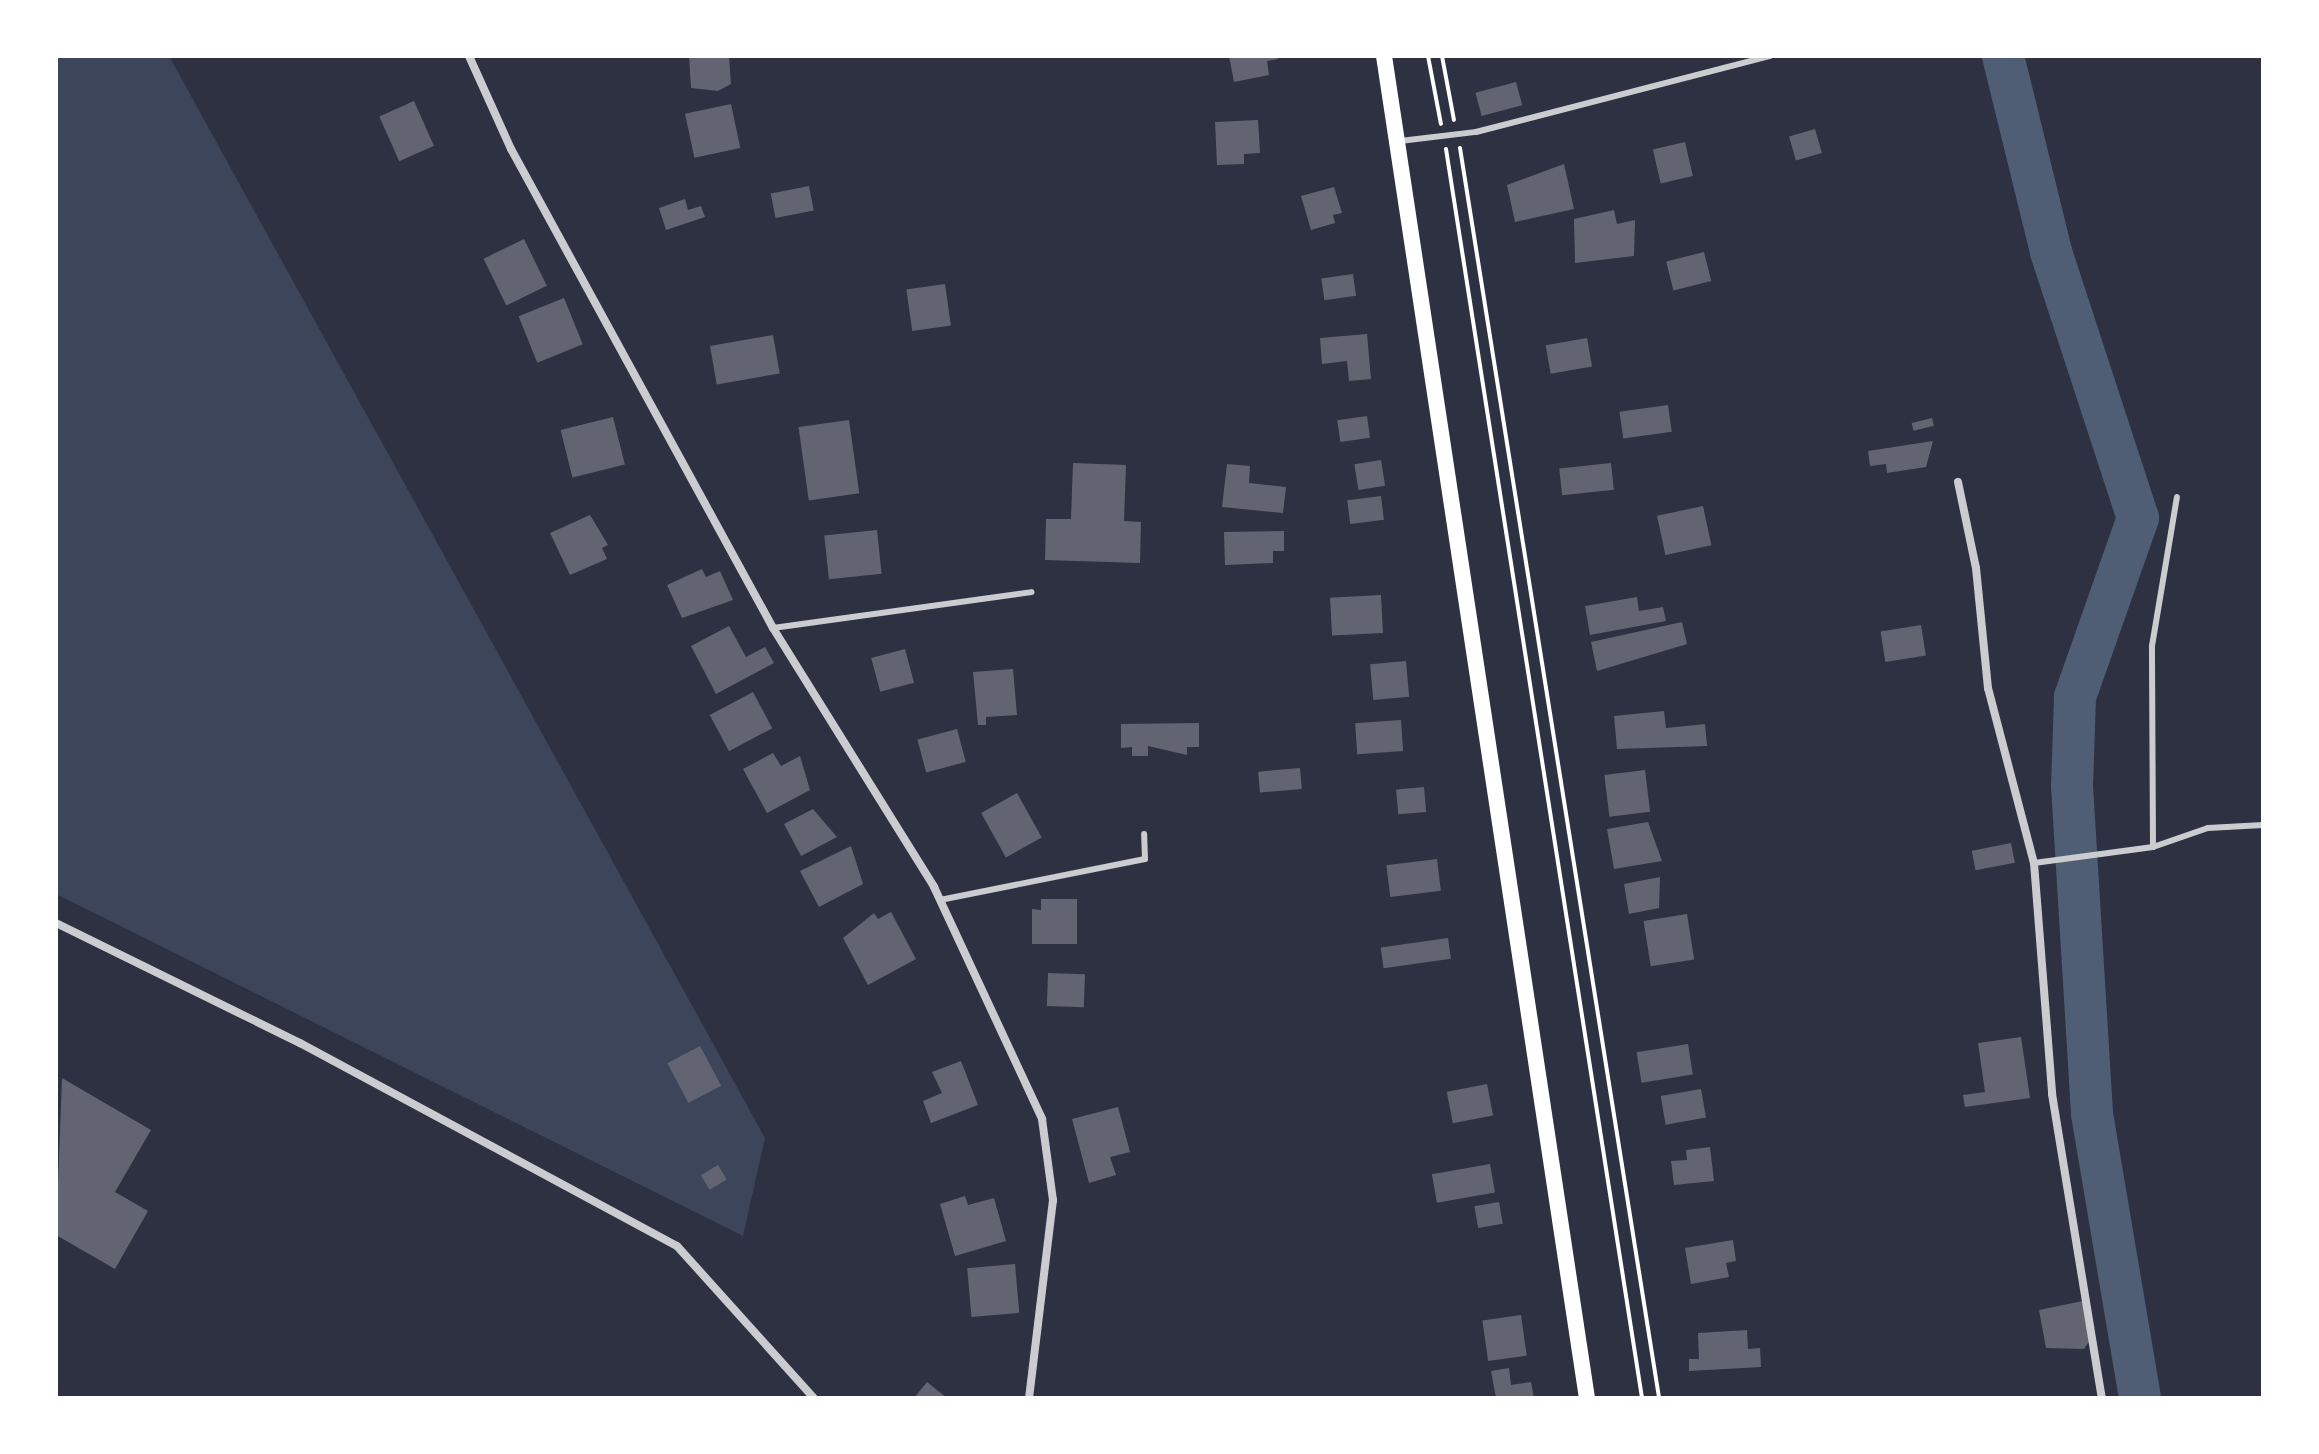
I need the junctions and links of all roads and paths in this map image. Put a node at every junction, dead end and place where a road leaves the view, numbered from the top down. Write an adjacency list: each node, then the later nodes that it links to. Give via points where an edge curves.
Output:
1 (469, 56): 12 (street, via 511,149)
2 (1384, 56): 8 (main road)
3 (1428, 56): 7 (path)
4 (1442, 56): 6 (path)
5 (1770, 56): 6 (lane)
6 (1457, 135): 7 (lane); 23 (path)
7 (1444, 136): 8 (lane); 22 (path)
8 (1397, 142): 21 (main road)
9 (1958, 482): 16 (street, via 1976,568 1988,688)
10 (2177, 497): 15 (lane, via 2152,646)
11 (1032, 592): 12 (lane)
12 (773, 628): 17 (street)
13 (2263, 825): 15 (lane, via 2208,828)
14 (1144, 834): 17 (lane, via 1145,859)
15 (2153, 847): 16 (lane)
16 (2034, 863): 24 (street, via 2052,1094)
17 (940, 900): 20 (street, via 1042,1119 1052,1161)
18 (56, 923): 19 (street, via 300,1043 677,1246)
19 (814, 1398)
20 (1029, 1398)
21 (1587, 1398)
22 (1642, 1398)
23 (1659, 1398)
24 (2102, 1398)

